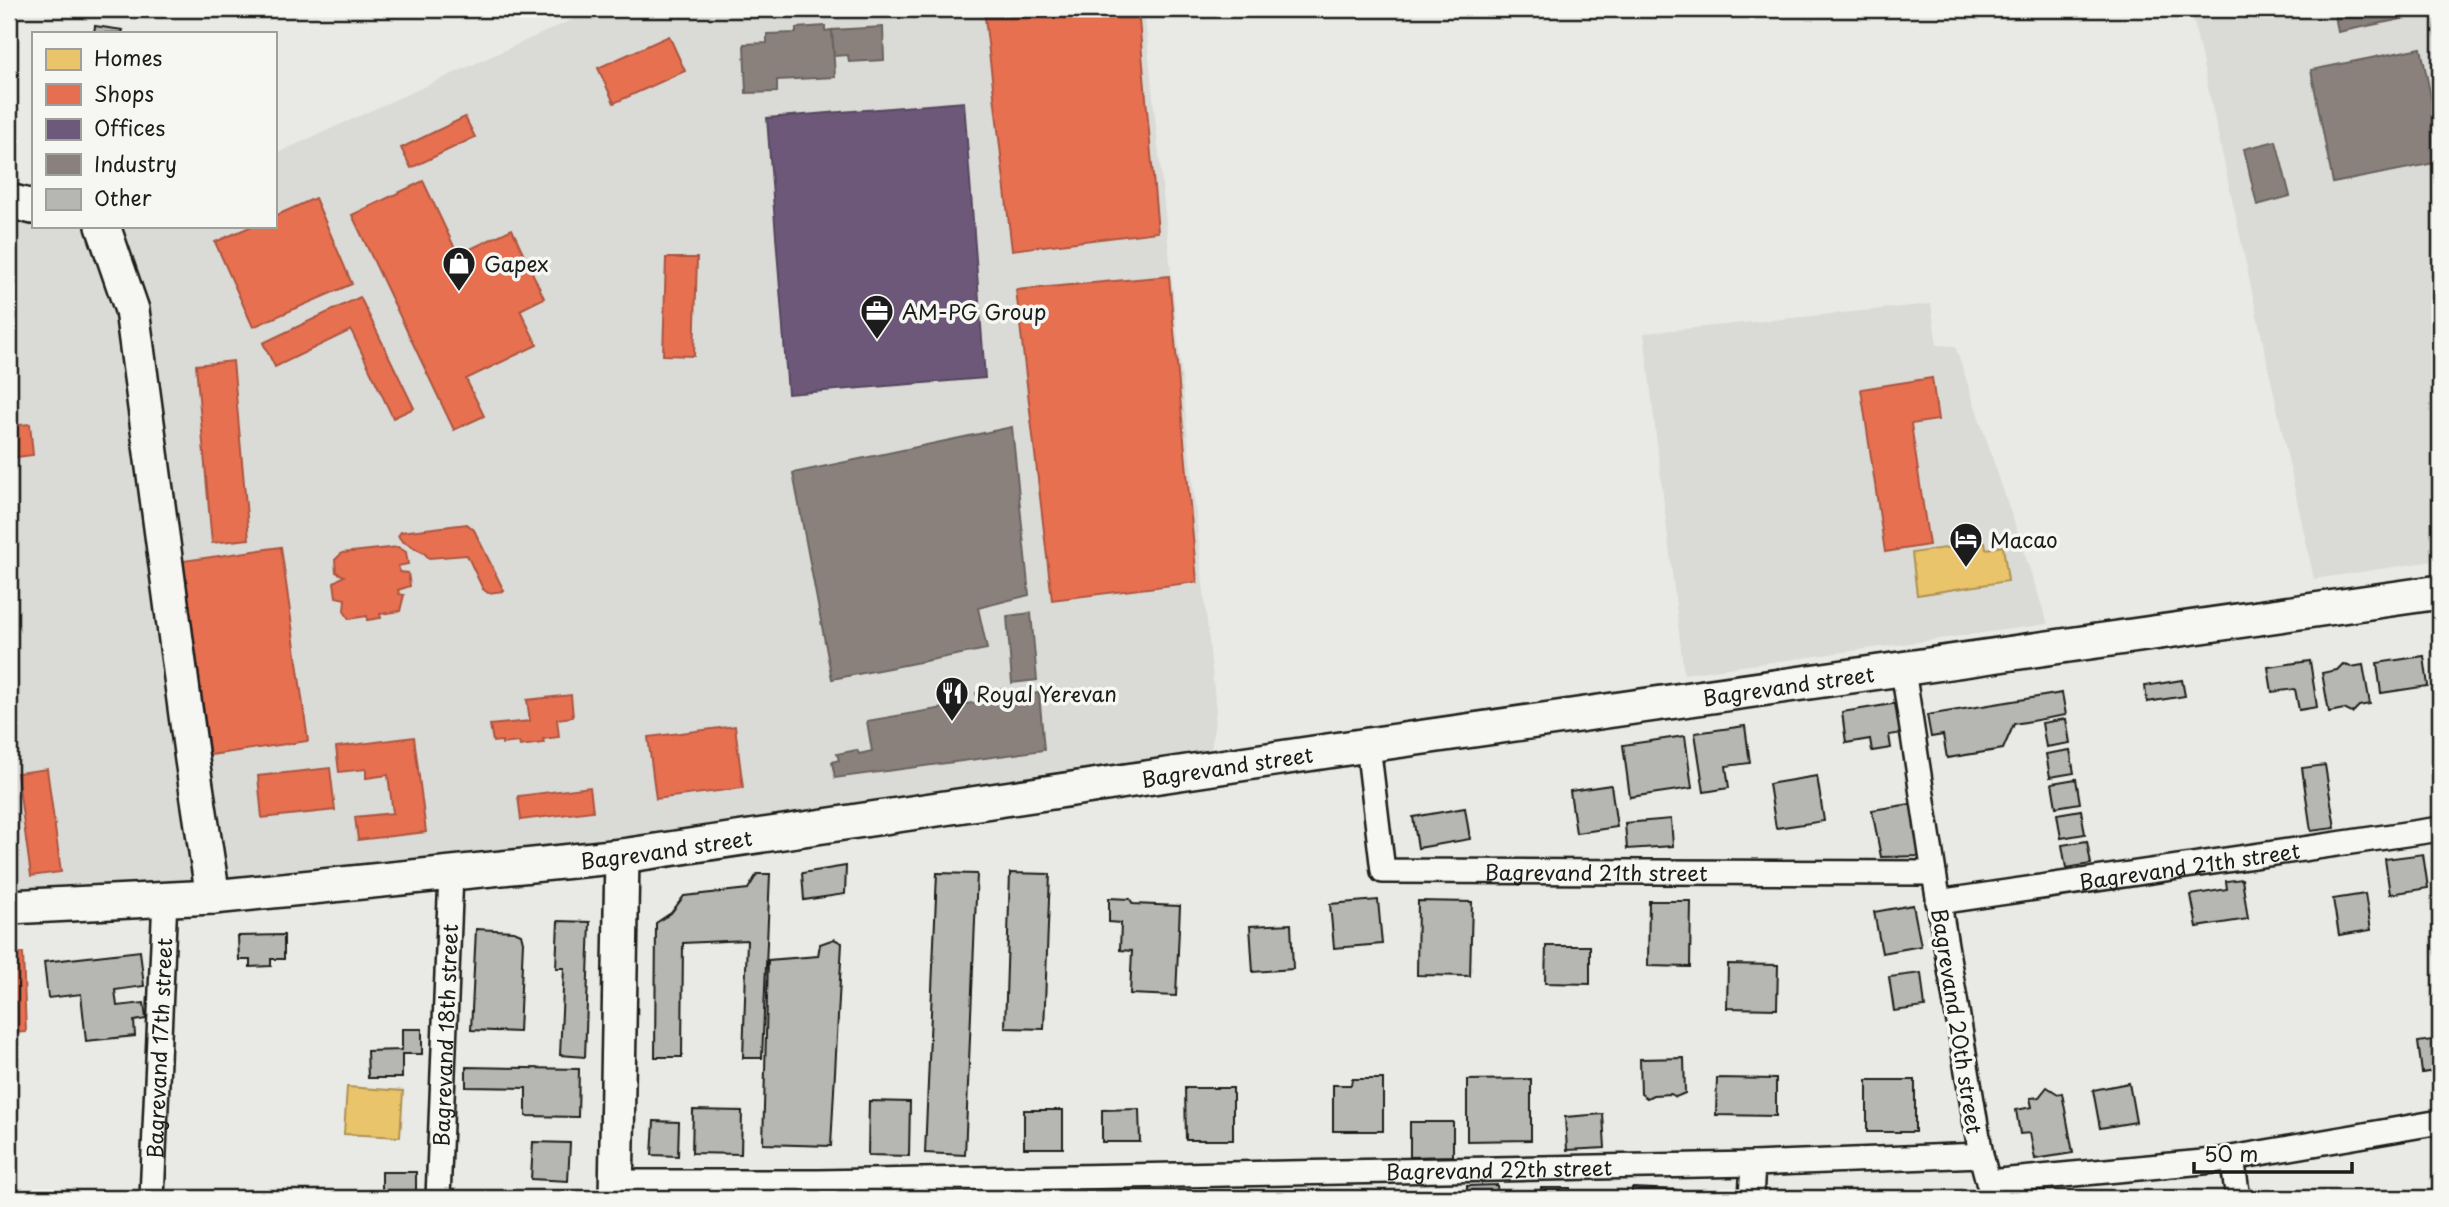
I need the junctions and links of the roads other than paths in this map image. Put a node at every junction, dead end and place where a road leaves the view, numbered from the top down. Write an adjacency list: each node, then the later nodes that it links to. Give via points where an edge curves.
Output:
1 (9, 201): 2 (main road)
2 (32, 207)
3 (104, 228): 11 (main road, via 132,310)
4 (2440, 592): 5 (main road, Bagrevand street)
5 (1903, 670): 6 (main road, Bagrevand street); 9 (street, Bagrevand 20th street)
6 (1368, 746): 8 (main road, Bagrevand street); 9 (street, Bagrevand 21th street, via 1383,872)
7 (2440, 829): 13 (street, Bagrevand 21th street)
8 (622, 856): 10 (main road, Bagrevand street); 19 (main road)
9 (1934, 873): 13 (street, Bagrevand 20th street)
10 (451, 874): 11 (main road, Bagrevand street); 22 (street, Bagrevand 18th street)
11 (213, 897): 12 (main road, Bagrevand street)
12 (165, 898): 14 (main road, Bagrevand street); 21 (street, Bagrevand 17th street)
13 (1938, 902): 16 (street, Bagrevand 20th street)
14 (9, 907)
15 (2440, 1122): 17 (street)
16 (1981, 1155): 17 (street, via 1988,1182); 18 (street, Bagrevand 20th street)
17 (2232, 1158): 24 (street)
18 (1753, 1164): 20 (street, Bagrevand 22th street); 23 (street)
19 (616, 1190): 20 (street, Bagrevand 22th street)
20 (818, 1190)
21 (152, 1198)
22 (438, 1198)
23 (1751, 1198)
24 (2238, 1198)

